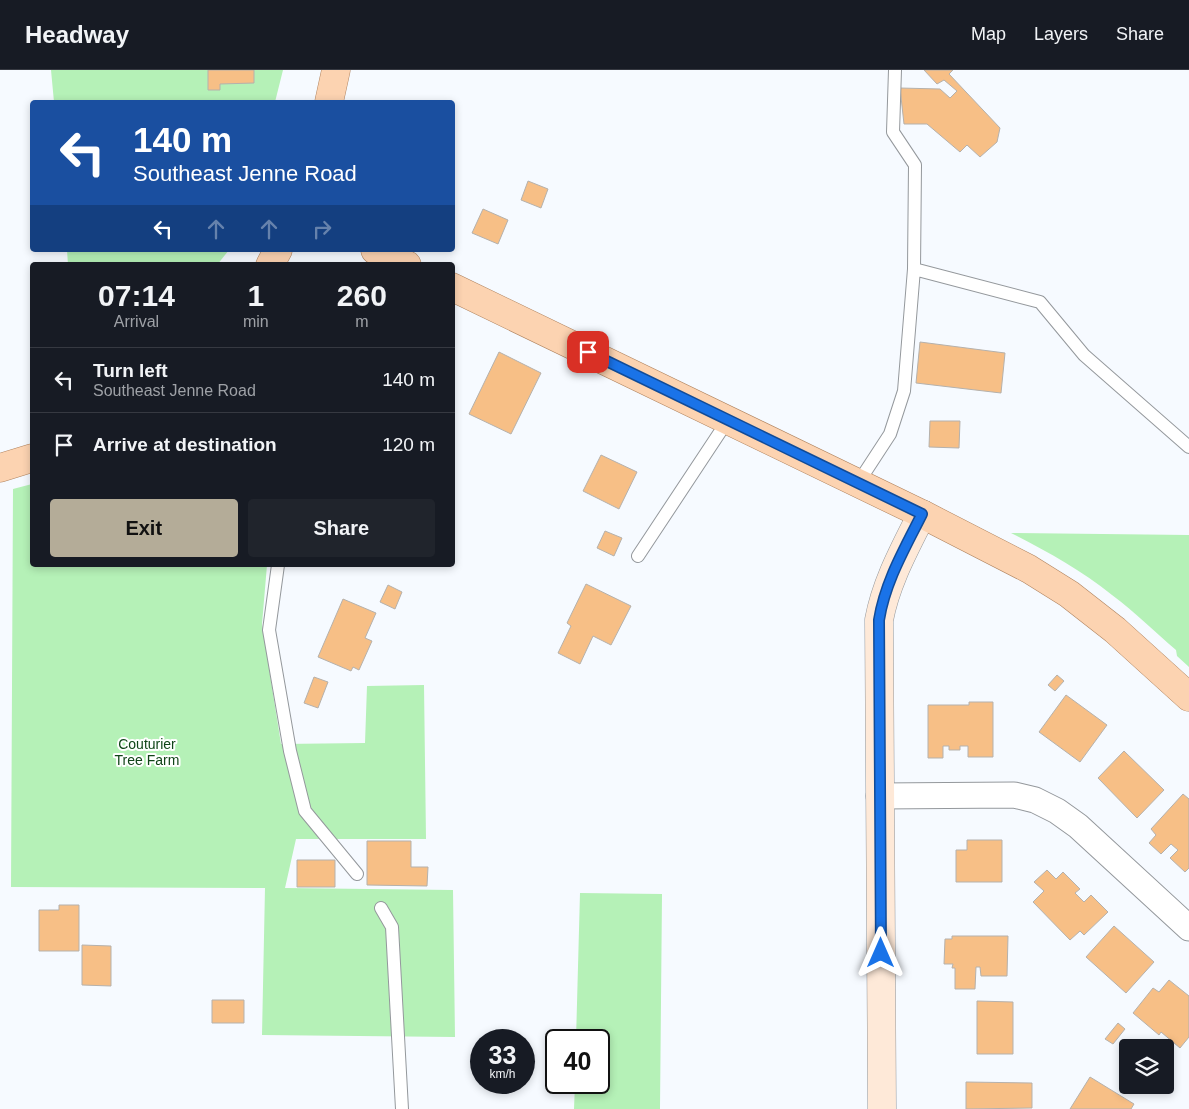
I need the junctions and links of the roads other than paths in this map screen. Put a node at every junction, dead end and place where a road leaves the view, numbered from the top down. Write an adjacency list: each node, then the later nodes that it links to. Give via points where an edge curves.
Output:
1 (336, 70): 3 (main road)
2 (895, 70): 6 (lane, via 893,132 914,165)
3 (328, 100)
4 (380, 252): 5 (main road)
5 (401, 262)
6 (914, 269): 9 (lane, via 1040,302 1084,354); 12 (lane, via 904,391 890,434)
7 (455, 288): 8 (main road)
8 (728, 420): 12 (main road); 14 (lane)
9 (1189, 447)
10 (30, 459): 11 (main road)
11 (0, 468)
12 (858, 482): 13 (main road)
13 (922, 514): 16 (main road, via 1029,569 1069,594 1115,630); 17 (street, via 882,600 879,620)
14 (638, 556)
15 (279, 567): 18 (lane, via 269,630 290,751 305,811)
16 (1189, 697)
17 (879, 796): 20 (street, via 1014,795 1035,800 1078,826); 22 (street)
18 (356, 874)
19 (380, 908): 21 (lane, via 392,927)
20 (1189, 928)
21 (402, 1109)
22 (882, 1109)

